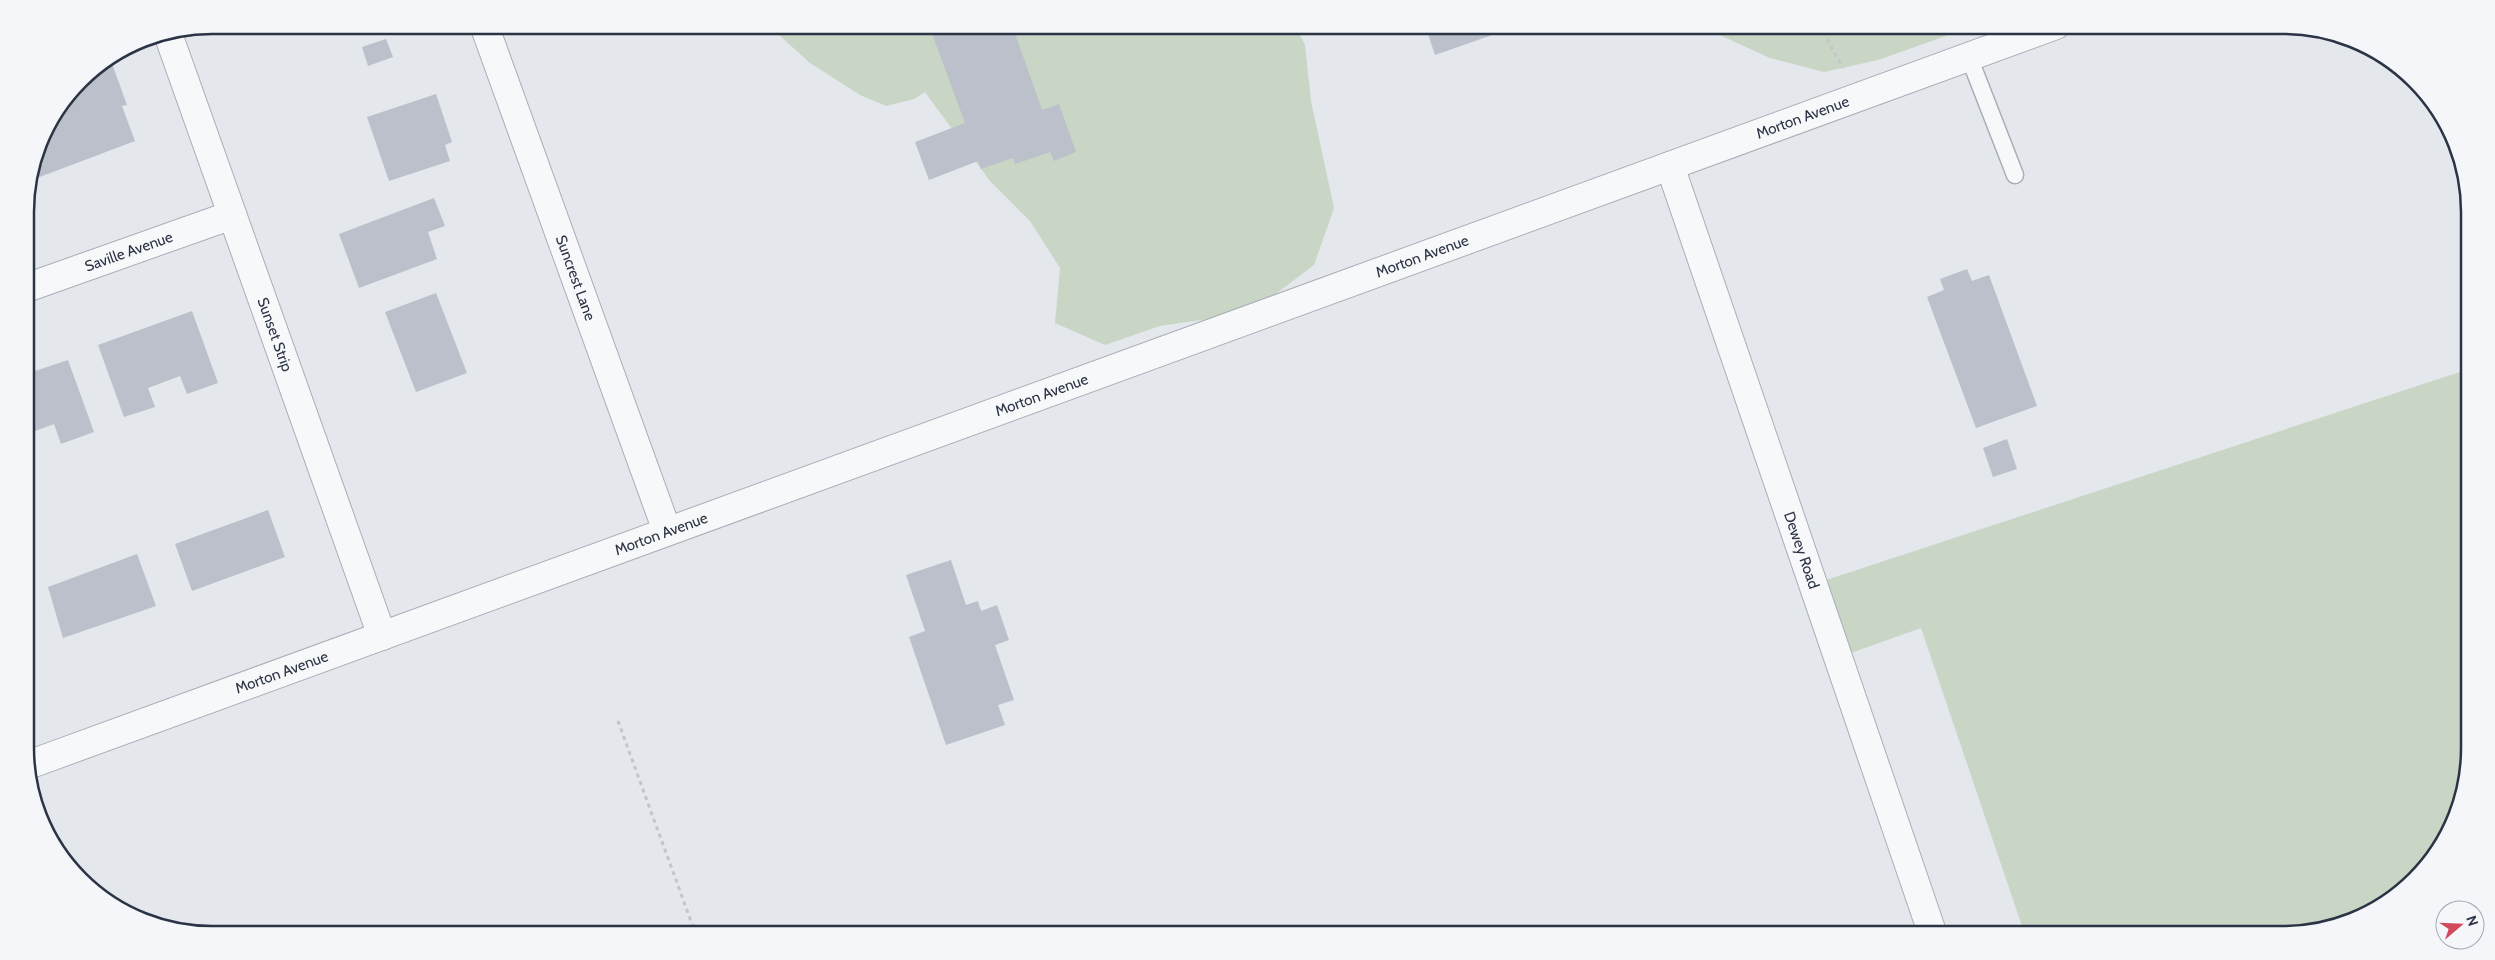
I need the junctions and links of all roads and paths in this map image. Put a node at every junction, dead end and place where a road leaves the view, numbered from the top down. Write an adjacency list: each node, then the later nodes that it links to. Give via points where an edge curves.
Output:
1 (487, 34): 11 (street, Suncrest Lane)
2 (1823, 34): 6 (path)
3 (2032, 34): 5 (street, Morton Avenue)
4 (170, 39): 9 (street, Sunset Strip)
5 (1969, 57): 6 (street, Morton Avenue); 8 (lane)
6 (1860, 97): 7 (street, Morton Avenue)
7 (1670, 166): 11 (street, Morton Avenue); 16 (street, Dewey Road)
8 (2014, 175)
9 (232, 215): 10 (street, Saville Avenue); 12 (street, Sunset Strip)
10 (34, 285)
11 (666, 531): 12 (street, Morton Avenue)
12 (382, 636): 14 (street, Morton Avenue)
13 (618, 721): 15 (path)
14 (34, 763)
15 (693, 926)
16 (1930, 926)

